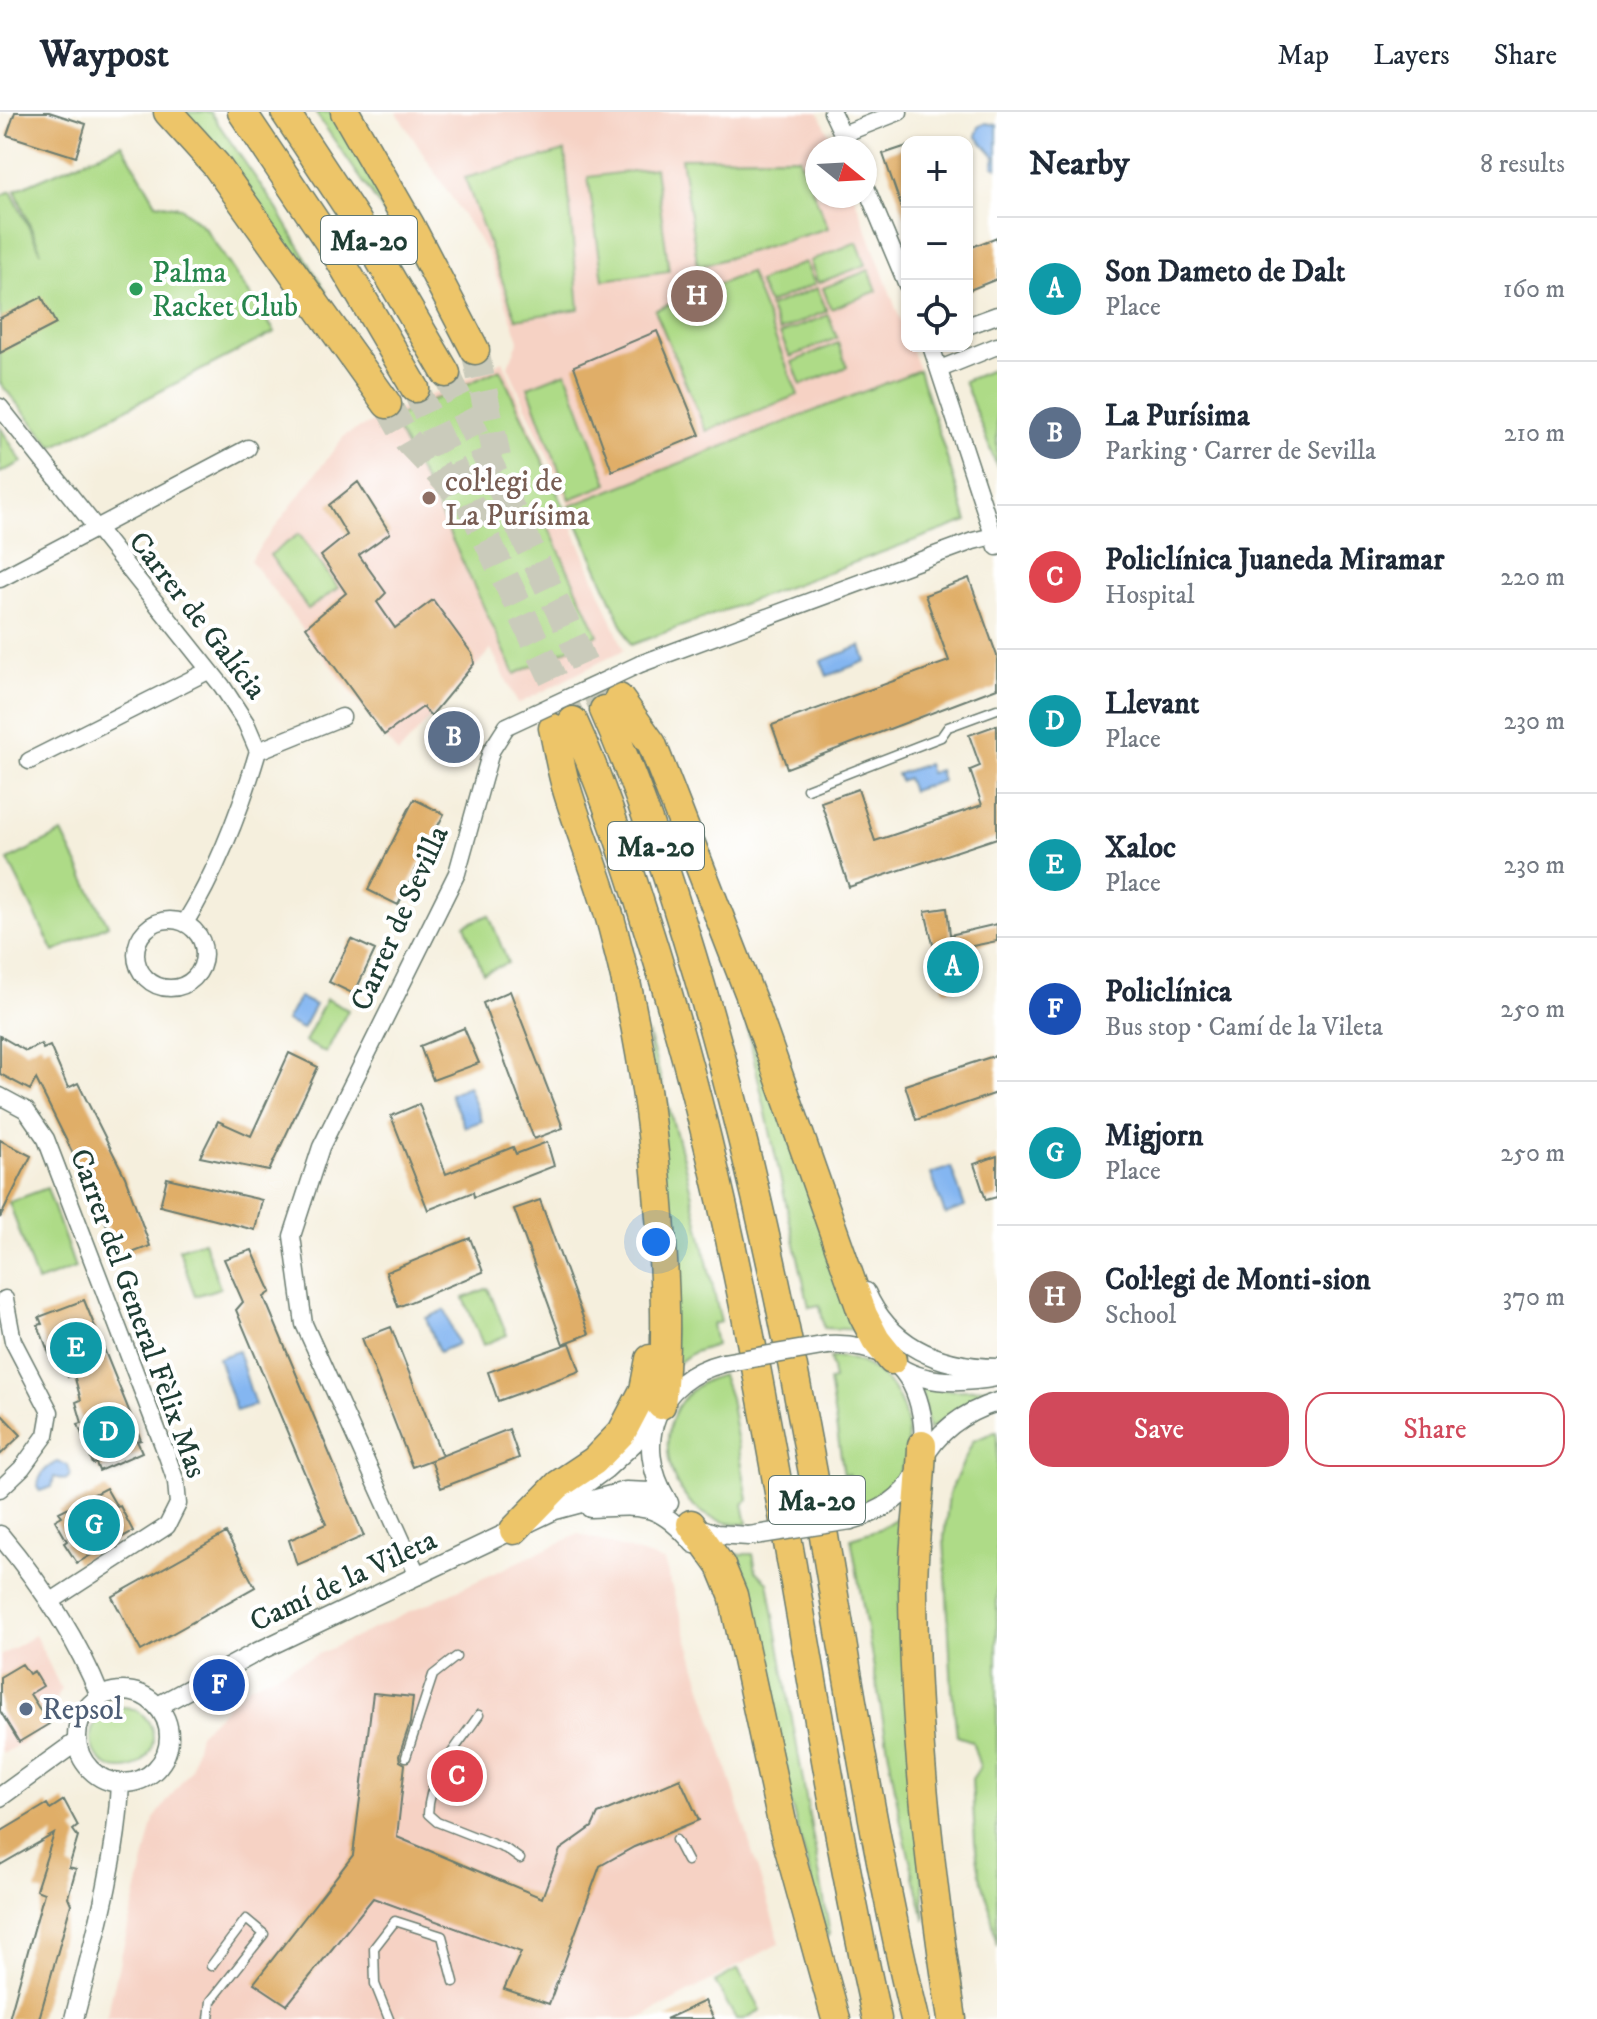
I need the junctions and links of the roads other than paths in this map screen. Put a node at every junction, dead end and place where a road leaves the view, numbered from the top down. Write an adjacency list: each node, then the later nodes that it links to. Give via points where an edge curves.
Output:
1 (154, 112): 10 (highway)
2 (168, 112): 10 (highway)
3 (242, 112): 20 (highway, Ma-20, via 331,245)
4 (285, 112): 19 (highway, Ma-20, via 357,221)
5 (348, 112): 16 (highway)
6 (832, 112): 8 (street)
7 (899, 112): 9 (street)
8 (844, 136)
9 (855, 136)
10 (233, 187): 21 (highway)
11 (875, 208): 12 (street)
12 (905, 280)
13 (997, 315): 14 (street)
14 (973, 324)
15 (997, 346): 18 (street)
16 (475, 350)
17 (933, 352): 18 (street)
18 (940, 369): 25 (street)
19 (446, 373)
20 (415, 388)
21 (387, 404)
22 (0, 407): 24 (street, Carrer de Galícia)
23 (248, 448): 24 (street)
24 (97, 530): 26 (street); 27 (street, Carrer de Galícia)
25 (996, 540): 50 (street, Carrer de Sevilla, bridge, via 973,541 640,664 507,726 491,751 457,873 321,1147 292,1236 304,1324)
26 (0, 579)
27 (208, 671): 30 (street, Carrer de Galícia, via 246,723); 31 (street)
28 (997, 709): 32 (lane, via 948,727 941,737)
29 (342, 717): 30 (street)
30 (258, 751): 33 (street, via 226,843)
31 (29, 761)
32 (807, 789)
33 (185, 923): 33 (street, via 162,920 143,933 136,954 151,983 183,986 200,971 204,949)
34 (0, 1096): 51 (street, Carrer del General Fèlix Mas, via 26,1110 46,1139 176,1482 178,1504 167,1526)
35 (659, 1203): 42 (highway, via 666,1325); 48 (highway, via 654,1332 638,1405 604,1452 558,1485); 70 (highway, Ma-20, via 627,986 607,907 567,790 563,724 610,817 667,990 731,1236)
36 (829, 1217): 38 (highway, via 863,1315); 39 (street, via 840,1230 868,1298 902,1339 949,1364); 71 (highway, Ma-20, via 652,744 612,704 701,984 757,1201 797,1386 881,1861)
37 (5, 1299): 44 (street, via 13,1341 50,1412 46,1435)
38 (895, 1363): 40 (street, via 912,1374 949,1381); 42 (street, bridge, via 860,1348 828,1345 723,1363 680,1382); 43 (street, via 919,1405)
39 (997, 1368)
40 (997, 1377)
41 (997, 1402): 43 (street, via 948,1427)
42 (659, 1408): 45 (street, via 652,1466); 46 (street, Camí de la Vileta, via 634,1443)
43 (920, 1460): 47 (street, bridge, via 891,1502 851,1520 749,1536 716,1534); 72 (highway, via 913,1574 919,1740)
44 (0, 1489)
45 (669, 1503): 46 (street, Camí de la Vileta, via 651,1492 626,1491); 47 (street)
46 (555, 1510): 48 (street, Camí de la Vileta); 56 (street, via 634,1505 660,1513 687,1535 719,1585)
47 (691, 1524): 56 (highway, via 728,1579)
48 (514, 1530): 50 (street, Camí de la Vileta)
49 (0, 1535): 51 (street)
50 (418, 1576): 54 (street, Camí de la Vileta, via 257,1652)
51 (50, 1602): 53 (street)
52 (456, 1657): 58 (lane, via 433,1675)
53 (100, 1696): 54 (street, via 130,1691); 57 (street, via 81,1716)
54 (158, 1706): 59 (street, via 166,1720 167,1750 149,1775)
55 (479, 1715): 62 (lane, via 434,1779 428,1814)
56 (761, 1730): 69 (highway)
57 (76, 1742): 59 (street, via 86,1766); 60 (street)
58 (406, 1757)
59 (120, 1783): 66 (street, via 105,1896)
60 (1, 1793)
61 (676, 1840): 63 (lane)
62 (520, 1859)
63 (687, 1861)
64 (211, 1966): 67 (lane, via 246,1919 264,1934 211,2001)
65 (454, 1982): 68 (lane, via 442,1936 395,1921 374,1948 375,1984)
66 (74, 2019)
67 (209, 2019)
68 (389, 2019)
69 (836, 2019)
70 (877, 2019)
71 (915, 2019)
72 (952, 2019)

